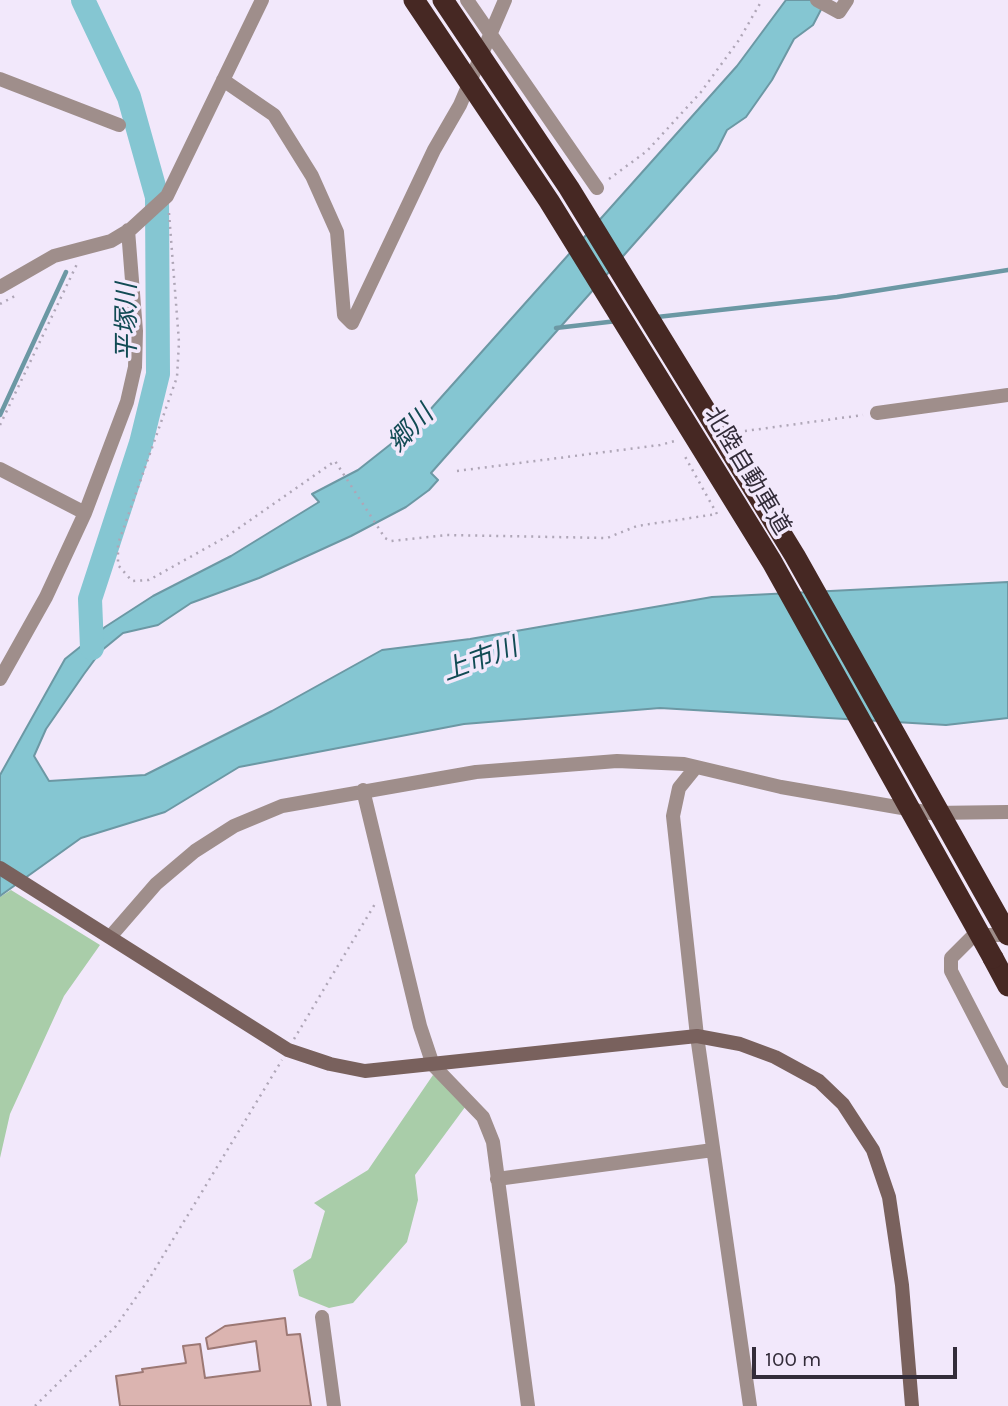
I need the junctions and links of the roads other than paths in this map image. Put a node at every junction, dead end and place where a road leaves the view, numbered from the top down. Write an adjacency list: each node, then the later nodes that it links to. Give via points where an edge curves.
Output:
1 (262, 0): 10 (street)
2 (414, 0): 26 (highway, 北陸自動車道, bridge, via 549,201 772,562)
3 (443, 0): 25 (highway, 北陸自動車道, bridge, via 569,188 795,556)
4 (467, 0): 8 (street)
5 (505, 0): 8 (street)
6 (817, 0): 7 (street)
7 (843, 6)
8 (491, 34): 10 (street, via 352,323 344,315 337,232 312,176 274,115); 12 (street)
9 (0, 79): 11 (street)
10 (223, 80): 13 (street, via 167,196)
11 (119, 125)
12 (597, 188)
13 (132, 228): 14 (street, via 111,241 54,256); 18 (street, via 135,367 127,402)
14 (0, 286)
15 (1008, 395): 16 (street)
16 (877, 413)
17 (0, 469): 18 (street)
18 (85, 513): 19 (street, via 46,597)
19 (0, 679)
20 (696, 766): 21 (street, via 617,761 476,772); 22 (street, via 781,787 931,813); 27 (street, via 679,788 673,816)
21 (363, 790): 24 (street, via 282,806 234,826 156,884); 28 (street, via 419,1026)
22 (1008, 811)
23 (0, 868): 24 (street)
24 (107, 935): 28 (street, via 288,1050 365,1071)
25 (1008, 935): 29 (street, via 974,935 951,958 951,971)
26 (1008, 986)
27 (697, 1036): 28 (street); 30 (street); 36 (street, via 740,1044 819,1081 843,1104 873,1150 889,1197)
28 (433, 1065): 31 (street, via 483,1117 493,1142)
29 (1008, 1081)
30 (713, 1150): 31 (street); 35 (street)
31 (497, 1179): 34 (street)
32 (322, 1317): 33 (street)
33 (334, 1406)
34 (528, 1406)
35 (750, 1406)
36 (912, 1406)

